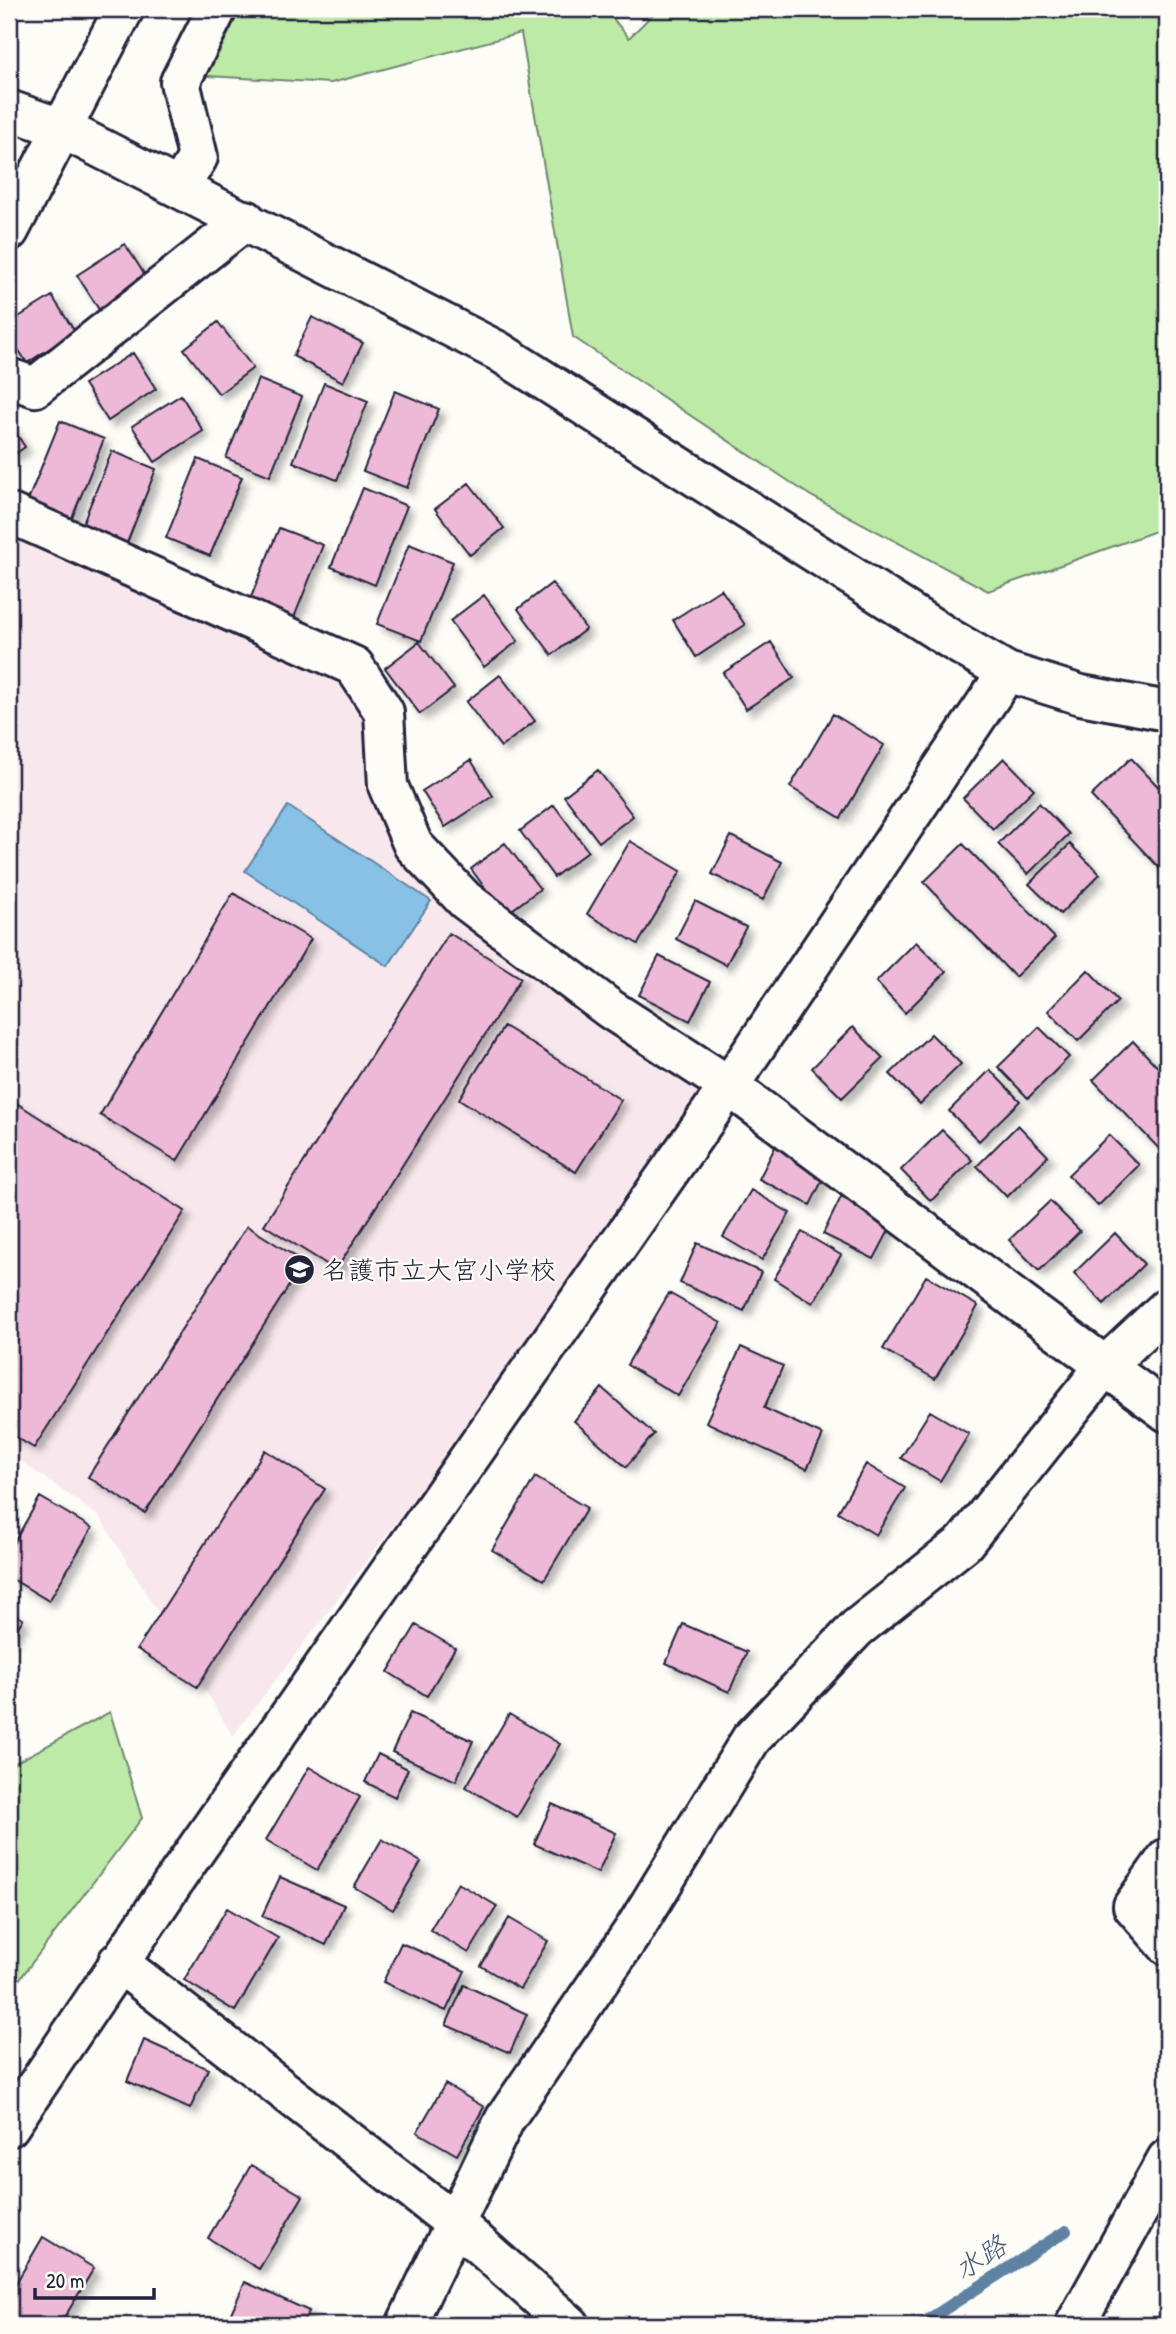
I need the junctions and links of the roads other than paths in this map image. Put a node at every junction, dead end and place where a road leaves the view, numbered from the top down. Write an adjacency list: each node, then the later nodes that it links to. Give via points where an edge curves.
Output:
1 (124, 9): 4 (street)
2 (217, 9): 5 (street, via 180,82 198,157)
3 (9, 110): 4 (street)
4 (63, 129): 5 (street); 7 (street)
5 (180, 187): 6 (street)
6 (246, 220): 8 (street, via 35,387); 10 (street, via 498,351)
7 (9, 231)
8 (9, 378)
9 (9, 513): 12 (street, via 354,666 384,712 388,786 413,845 465,900 610,1009)
10 (1007, 672): 11 (street, via 1081,695); 12 (street)
11 (1167, 712)
12 (729, 1086): 14 (street); 18 (street)
13 (1167, 1308): 14 (street)
14 (1105, 1366): 15 (street); 21 (street, via 964,1543 857,1628 751,1739 634,1930 505,2119)
15 (1167, 1412)
16 (1167, 1858): 17 (street, via 1133,1906)
17 (1167, 1945)
18 (118, 1962): 19 (street); 21 (street)
19 (9, 2127)
20 (1167, 2159): 24 (street)
21 (456, 2224): 22 (street); 23 (street)
22 (407, 2325)
23 (569, 2325)
24 (1075, 2325)

